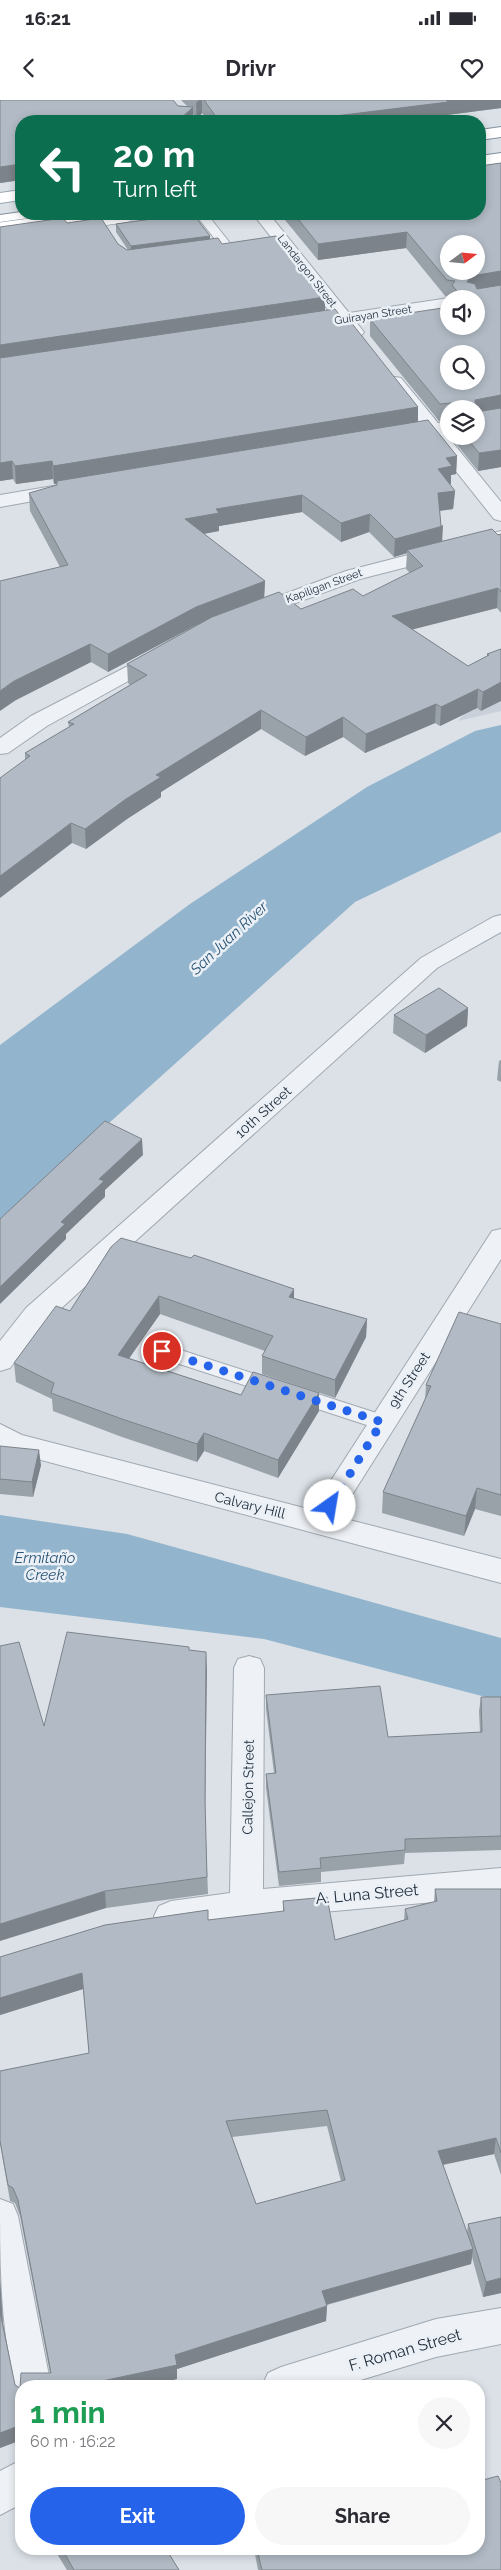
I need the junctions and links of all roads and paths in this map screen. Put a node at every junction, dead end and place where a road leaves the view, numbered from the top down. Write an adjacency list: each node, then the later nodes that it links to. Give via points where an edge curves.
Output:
1 (501, 131): 2 (main road)
2 (486, 132)
3 (501, 149): 4 (main road)
4 (486, 151)
5 (501, 153): 6 (main road)
6 (486, 155)
7 (501, 158): 8 (main road)
8 (486, 160)
9 (15, 196): 10 (main road)
10 (0, 198)
11 (15, 201): 12 (main road)
12 (0, 203)
13 (0, 220): 14 (main road)
14 (15, 220)
15 (29, 220): 20 (main road)
16 (41, 220): 22 (main road, bridge)
17 (100, 220): 21 (lane)
18 (206, 220): 23 (lane, via 224,243 223,247)
19 (266, 220): 25 (street, Landargon Street)
20 (0, 224)
21 (106, 228)
22 (0, 231)
23 (190, 254)
24 (440, 304): 25 (street, Guirayan Street)
25 (345, 320): 26 (street, Guirayan Street); 27 (street, Landargon Street)
26 (286, 328)
27 (364, 343)
28 (382, 366): 29 (street)
29 (440, 428): 30 (street)
30 (384, 438)
31 (452, 445): 34 (street)
32 (79, 488): 33 (street)
33 (0, 501)
34 (501, 515)
35 (501, 537): 36 (street, Kapiligan Street, via 353,575)
36 (232, 620)
37 (178, 645): 38 (street, via 39,721)
38 (0, 748)
39 (501, 922): 42 (street, 10th Street, via 429,963 36,1315)
40 (499, 1245): 43 (street, 9th Street)
41 (162, 1351): 43 (lane)
42 (0, 1361)
43 (382, 1422): 45 (street, 9th Street)
44 (0, 1435): 45 (street, Calvary Hill, via 13,1443 43,1452)
45 (319, 1523): 46 (street, Calvary Hill)
46 (501, 1571)
47 (249, 1668): 49 (street, Callejon Street)
48 (501, 1882): 49 (street, A. Luna Street)
49 (246, 1905): 50 (street, A. Luna Street)
50 (144, 1920)
51 (0, 2216): 53 (street)
52 (501, 2326): 54 (street, F. Roman Street, via 436,2338)
53 (31, 2380)
54 (300, 2380)
55 (15, 2484): 56 (street)
56 (0, 2495)

